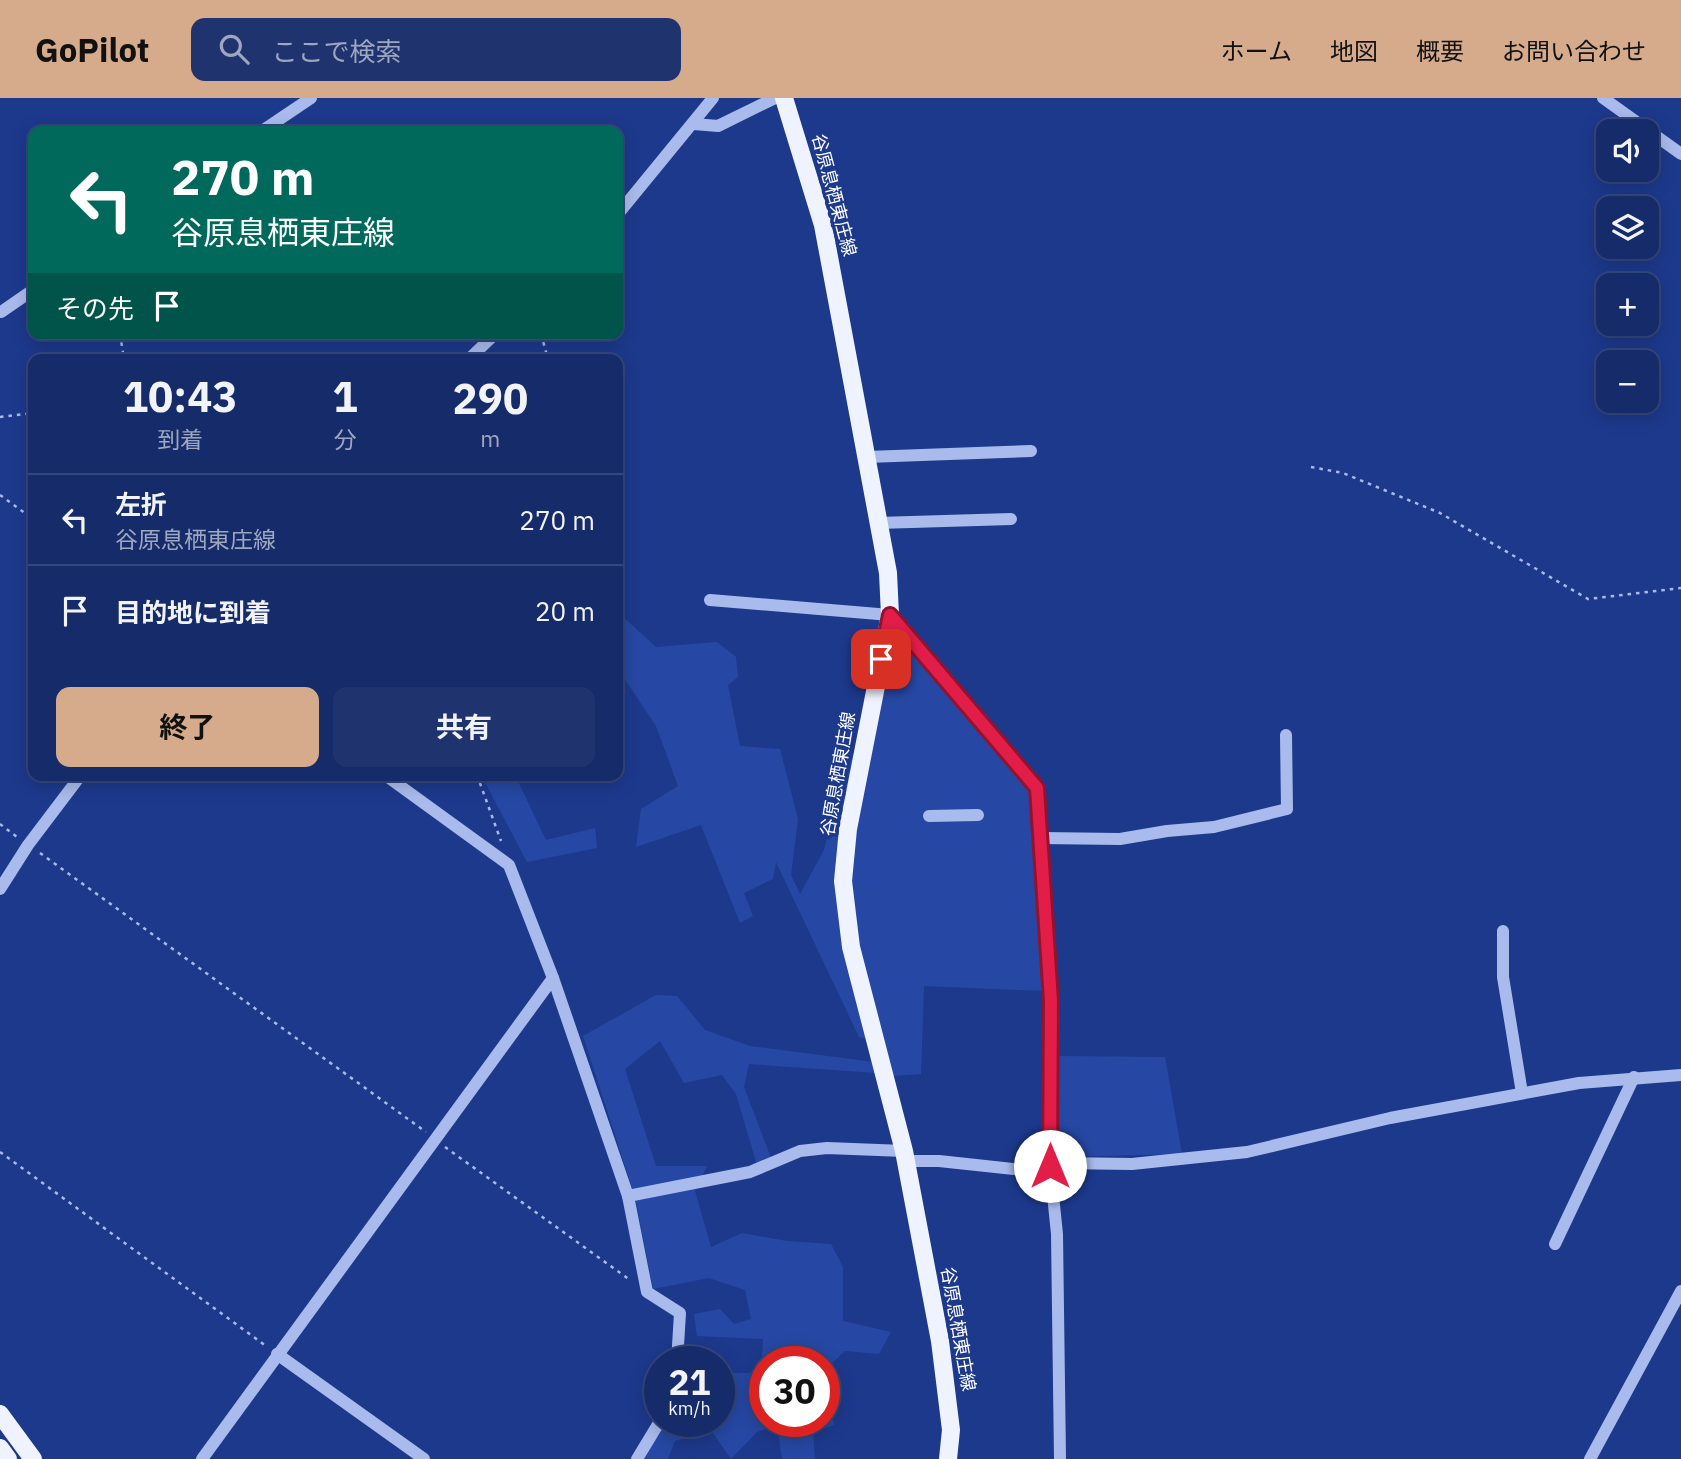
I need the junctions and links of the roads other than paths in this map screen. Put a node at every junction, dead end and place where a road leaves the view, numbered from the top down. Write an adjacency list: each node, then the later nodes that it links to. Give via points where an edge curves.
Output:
1 (311, 98): 7 (street)
2 (713, 98): 6 (street)
3 (775, 98): 6 (street, via 718,126)
4 (784, 98): 15 (main road, 谷原息栖東庄線, via 823,225)
5 (1603, 98): 8 (street)
6 (694, 124): 9 (street)
7 (269, 126)
8 (1681, 154)
9 (623, 208)
10 (28, 294): 11 (street)
11 (1, 313)
12 (489, 340): 13 (street)
13 (474, 354)
14 (1031, 451): 15 (street)
15 (867, 457): 17 (main road, 谷原息栖東庄線)
16 (1011, 519): 17 (street)
17 (878, 523): 19 (main road, 谷原息栖東庄線)
18 (710, 600): 19 (street)
19 (890, 615): 25 (street, via 1037,788); 32 (main road, 谷原息栖東庄線, via 848,829 843,881 851,947)
20 (1286, 735): 25 (street, via 1287,809 1214,827 1120,839)
21 (76, 781): 26 (street)
22 (392, 781): 28 (street, via 509,865)
23 (978, 815): 24 (street)
24 (929, 816)
25 (1041, 838): 33 (street, via 1051,1001)
26 (0, 889)
27 (1503, 931): 31 (street, via 1503,978)
28 (553, 978): 34 (street); 38 (street)
29 (1681, 1075): 30 (street)
30 (1634, 1077): 31 (street); 35 (street)
31 (1522, 1093): 33 (street, via 1247,1152 1132,1164)
32 (904, 1156): 33 (street, via 1042,1172); 34 (street, via 827,1148 800,1151 750,1172); 47 (main road, 谷原息栖東庄線, via 948,1391)
33 (1050, 1166): 48 (street, via 1057,1234)
34 (628, 1196): 37 (street, via 647,1292 680,1313)
35 (1555, 1244)
36 (1681, 1291): 49 (street)
37 (678, 1346)
38 (277, 1354): 44 (street); 45 (street)
39 (0, 1414): 43 (main road)
40 (650, 1437): 46 (street)
41 (0, 1448): 42 (main road)
42 (8, 1459)
43 (33, 1459)
44 (202, 1459)
45 (424, 1459)
46 (637, 1459)
47 (948, 1459)
48 (1060, 1459)
49 (1590, 1459)

